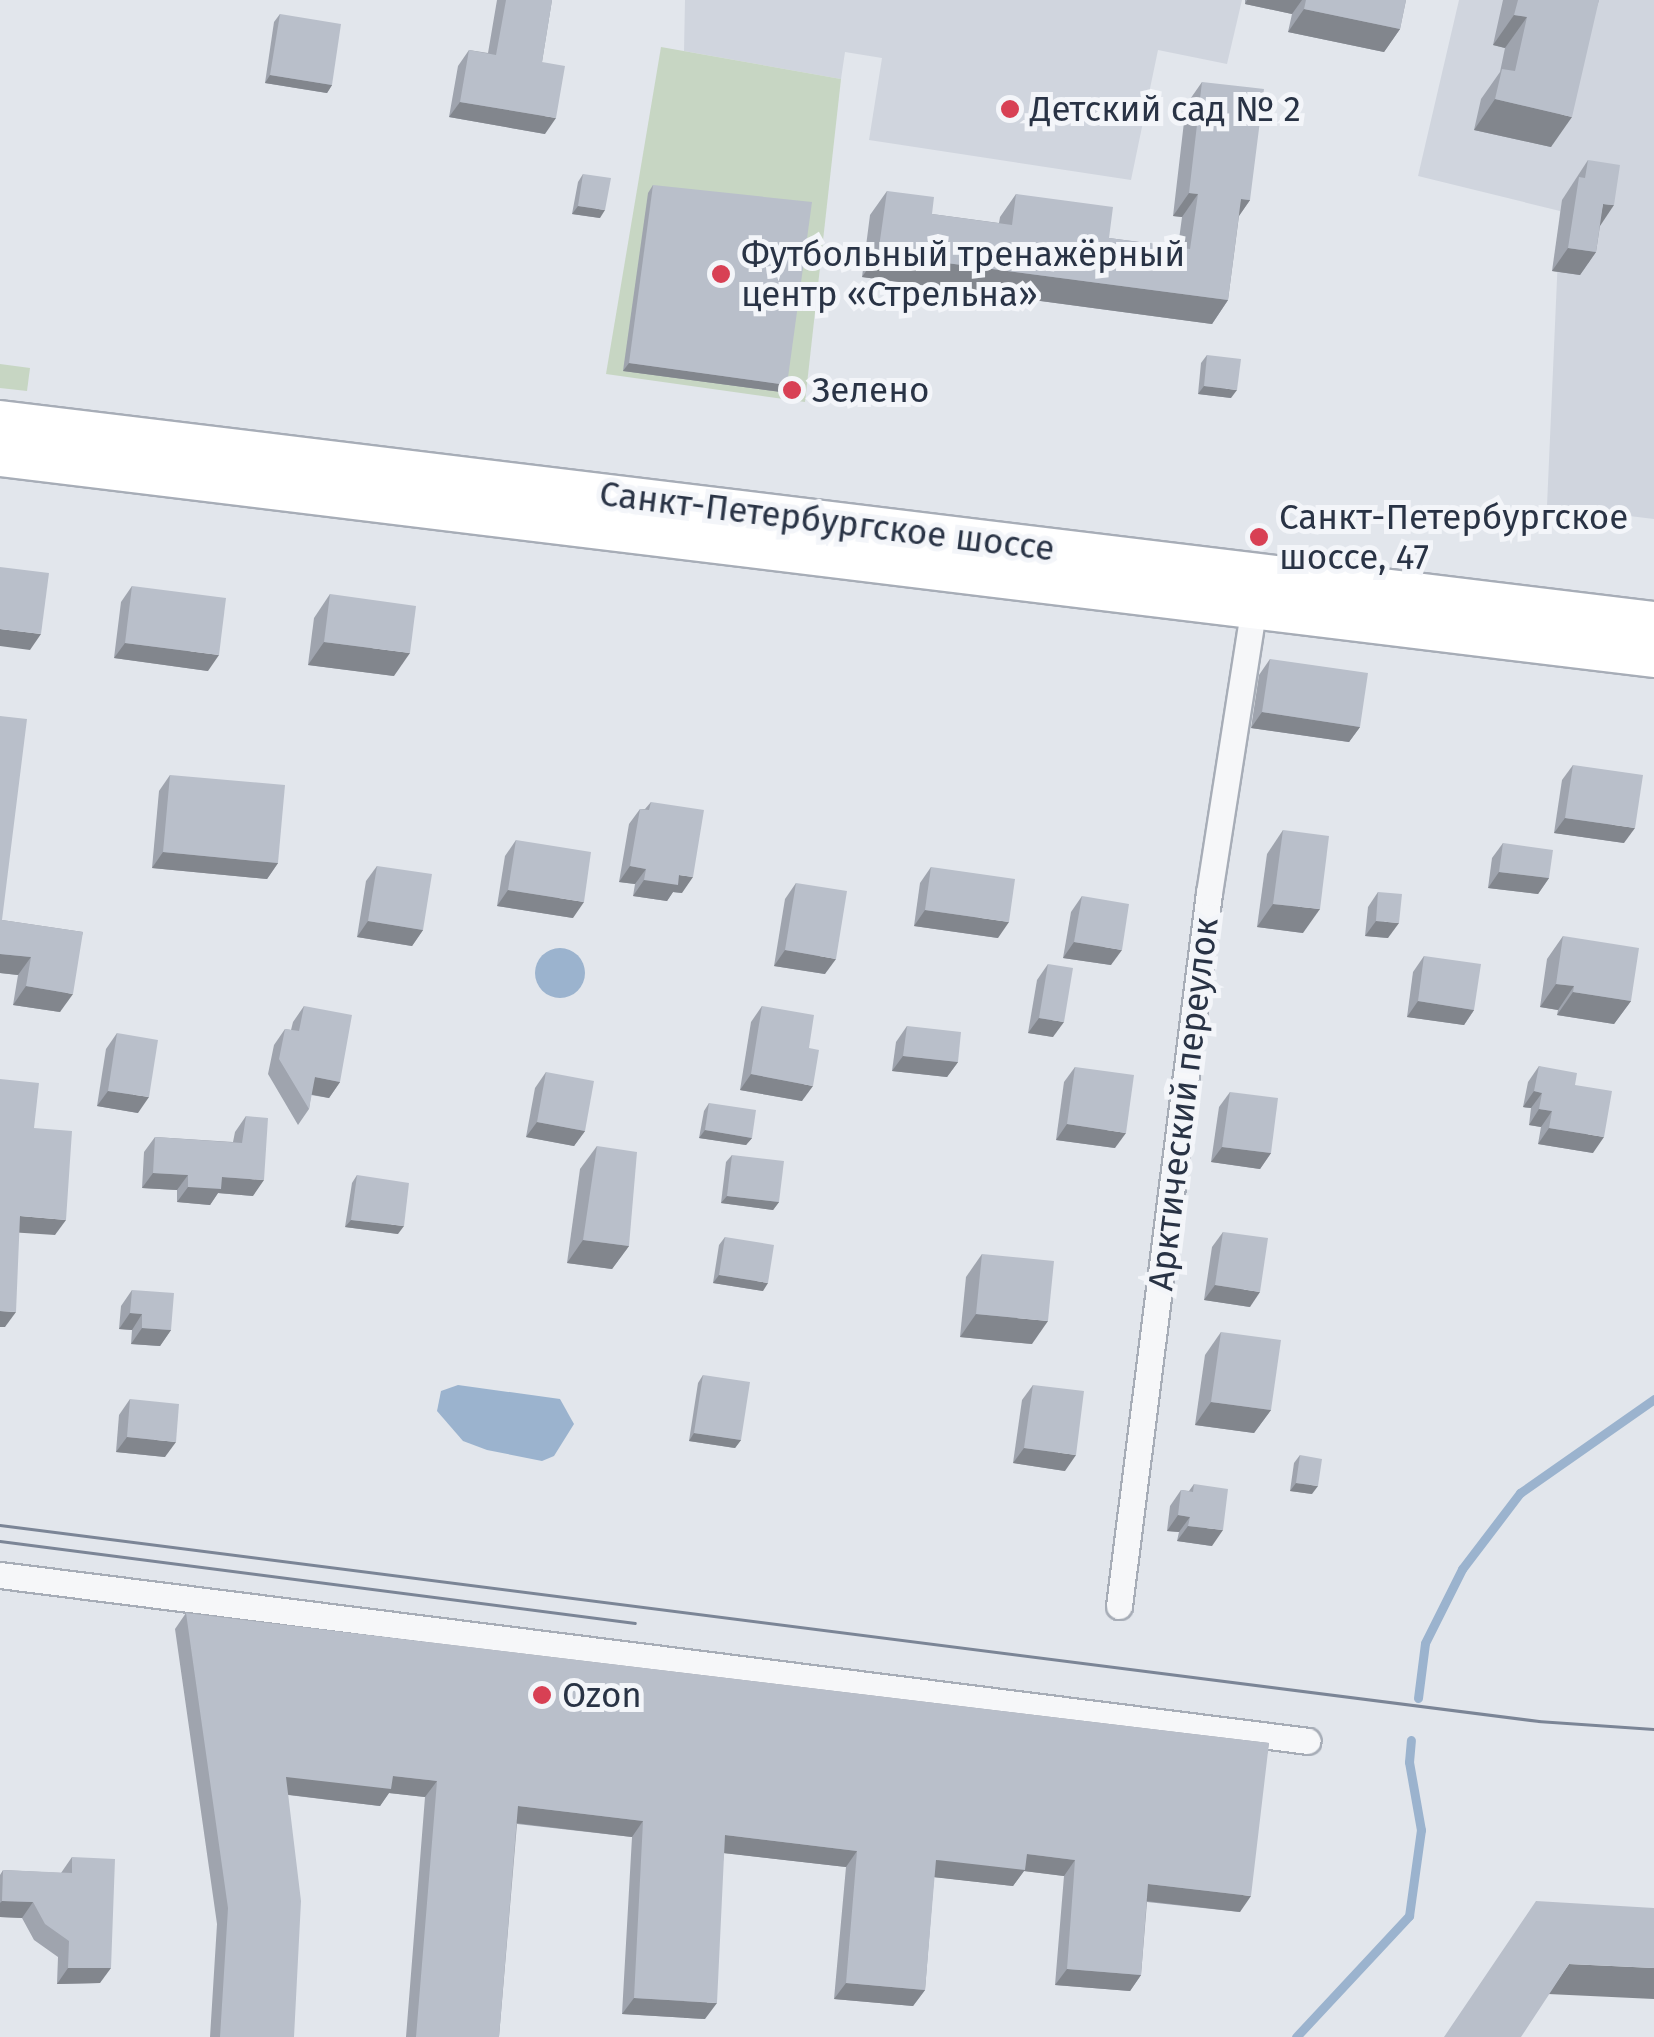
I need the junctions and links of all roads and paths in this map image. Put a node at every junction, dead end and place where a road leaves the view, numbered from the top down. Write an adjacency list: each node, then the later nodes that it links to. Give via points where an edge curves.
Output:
1 (0, 422): 4 (main road, Санкт-Петербургское шоссе)
2 (0, 455): 3 (main road, Санкт-Петербургское шоссе)
3 (1254, 604): 5 (main road, Санкт-Петербургское шоссе); 7 (street, Арктический переулок, via 1209,893)
4 (1654, 623)
5 (1654, 656)
6 (0, 1575): 8 (street)
7 (1119, 1606)
8 (1308, 1742)

